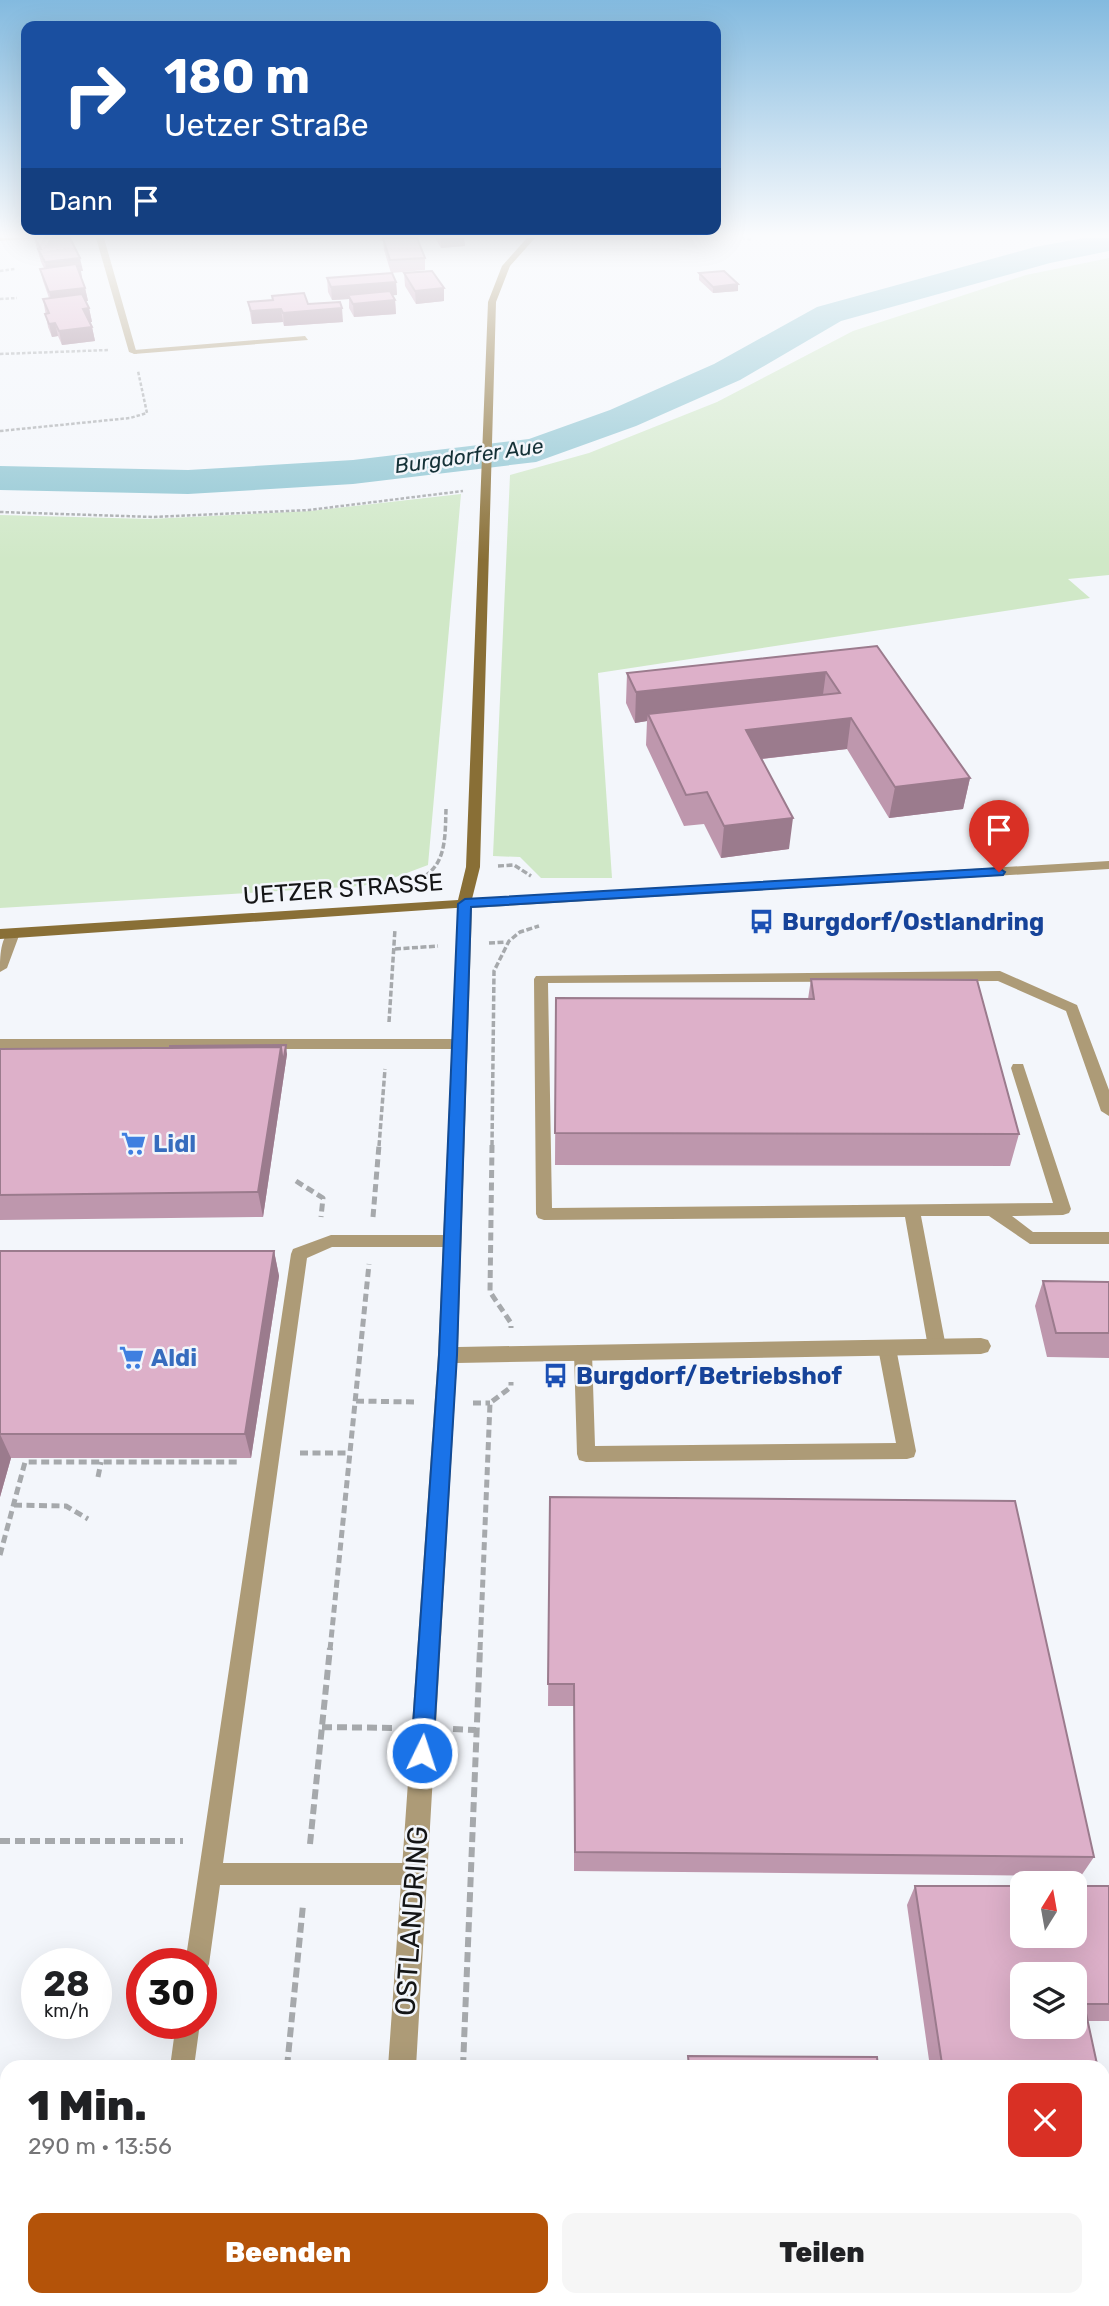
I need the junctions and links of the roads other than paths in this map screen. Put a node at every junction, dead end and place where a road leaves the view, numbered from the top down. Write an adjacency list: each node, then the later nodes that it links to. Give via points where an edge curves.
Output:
1 (132, 346): 4 (street)
2 (212, 346): 4 (lane)
3 (490, 346): 6 (street, via 473,867)
4 (134, 352)
5 (1109, 866): 6 (street, UETZER STRASSE)
6 (465, 904): 7 (street, UETZER STRASSE); 10 (street, OSTLANDRING)
7 (7, 933): 8 (lane)
8 (0, 968)
9 (0, 1044): 10 (lane)
10 (459, 1044): 16 (street, OSTLANDRING)
11 (1018, 1068): 13 (lane, via 1063,1209)
12 (1109, 1111): 14 (lane, via 1072,1007 1000,976 541,979 544,1214)
13 (993, 1210): 14 (lane); 15 (lane, via 1030,1238)
14 (912, 1211): 18 (lane)
15 (1109, 1238)
16 (451, 1241): 21 (street, OSTLANDRING); 22 (lane, via 331,1241 299,1254)
17 (981, 1346): 18 (street)
18 (937, 1347): 19 (street)
19 (887, 1348): 20 (street); 20 (lane, via 908,1451 586,1454)
20 (583, 1353): 21 (street)
21 (448, 1355): 23 (street, OSTLANDRING)
22 (211, 1874): 23 (lane); 24 (lane)
23 (414, 1874): 27 (street, OSTLANDRING)
24 (199, 1948)
25 (186, 2039): 26 (lane)
26 (183, 2060)
27 (402, 2060)

